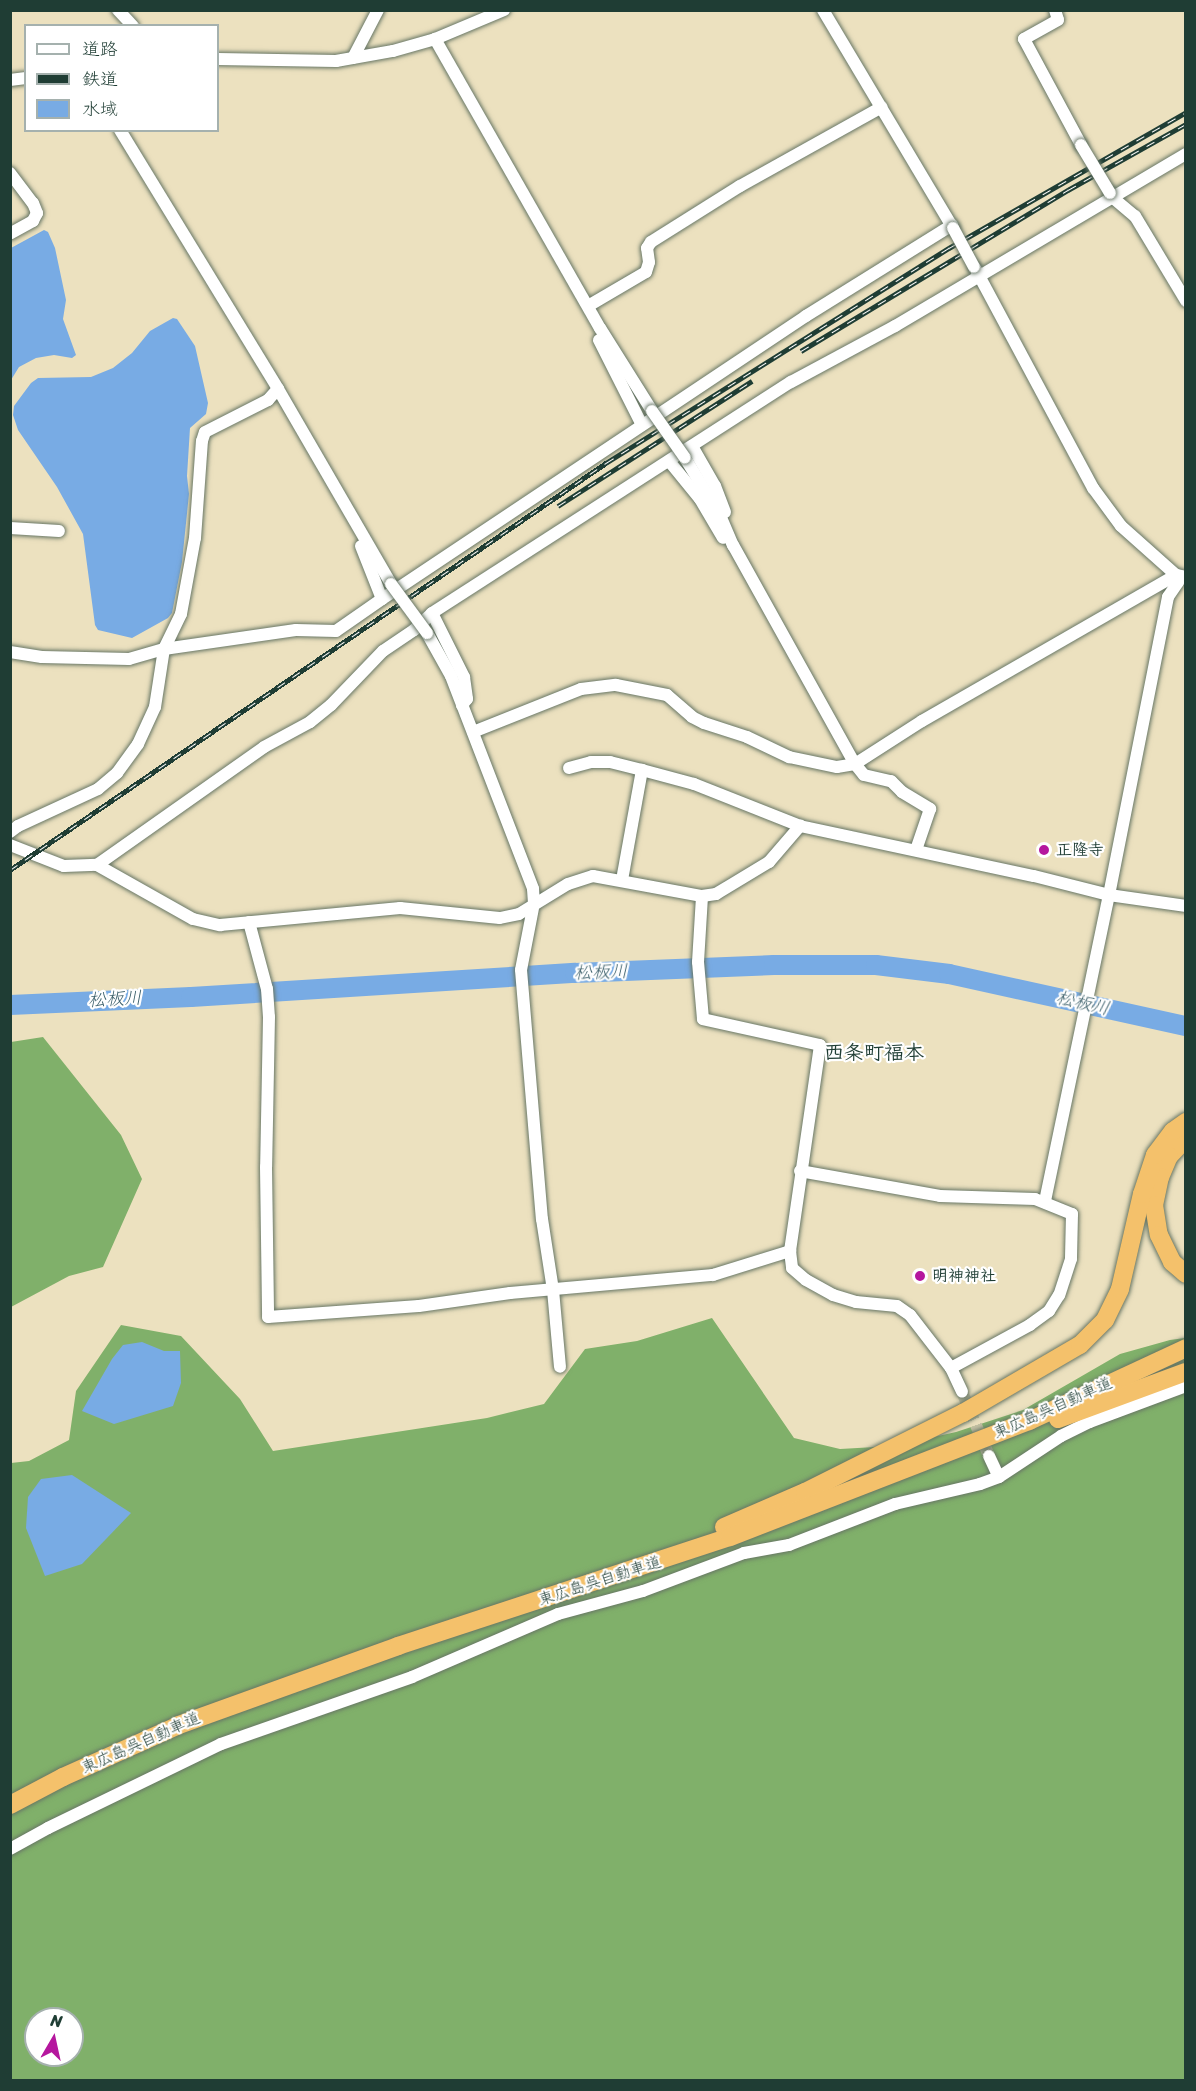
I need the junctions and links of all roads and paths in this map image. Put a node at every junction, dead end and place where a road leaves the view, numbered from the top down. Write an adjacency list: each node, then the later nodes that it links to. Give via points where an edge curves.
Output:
1 (118, 10): 6 (street)
2 (378, 10): 8 (street)
3 (504, 10): 7 (street)
4 (823, 10): 10 (street)
5 (1055, 10): 14 (street, bridge, via 1058,20 1024,39)
6 (131, 24)
7 (435, 39): 8 (street); 19 (street)
8 (353, 58): 9 (street)
9 (219, 59)
10 (882, 106): 15 (street); 19 (street, via 740,186 651,242 646,248 646,272)
11 (121, 132): 21 (street)
12 (1185, 154): 14 (street)
13 (10, 173): 16 (street, via 37,213 33,221)
14 (1111, 195): 17 (street); 18 (street, via 1135,216)
15 (952, 226): 17 (street, bridge); 22 (street)
16 (10, 234)
17 (976, 271): 23 (street, via 895,326 791,381); 29 (street, via 1093,488 1121,526)
18 (1185, 301)
19 (588, 306): 20 (street)
20 (600, 328): 22 (street, via 594,331); 28 (street, bridge, via 720,515)
21 (278, 389): 25 (street); 32 (street, via 268,400 205,432 195,538 181,614)
22 (642, 425): 30 (street)
23 (692, 446): 24 (street); 28 (street, via 715,486)
24 (669, 461): 28 (street, via 700,500 727,545); 31 (street)
25 (350, 517): 30 (street); 34 (street, bridge, via 427,633)
26 (10, 528): 27 (street)
27 (58, 531)
28 (733, 545): 36 (street)
29 (1180, 576): 36 (street, via 922,721); 45 (street, via 1168,597)
30 (382, 599): 32 (street, via 336,631 296,630)
31 (432, 613): 34 (street, via 464,676 467,699); 43 (street, via 383,651 310,722 264,747)
32 (164, 649): 33 (street, via 129,659 42,657); 40 (street, via 155,707 138,744 117,773 98,789)
33 (10, 652)
34 (462, 705): 35 (street)
35 (473, 732): 36 (street, via 581,689 616,685 667,695 692,717 789,757 837,767); 47 (street, via 533,889)
36 (855, 764): 42 (street, via 864,775 891,781 930,809)
37 (569, 768): 38 (street, via 610,762)
38 (642, 770): 39 (street, via 694,784); 44 (street)
39 (800, 826): 42 (street); 46 (street, via 769,862 716,894)
40 (10, 832)
41 (10, 844): 43 (street, via 64,866)
42 (916, 850): 45 (street)
43 (97, 865): 50 (street, via 194,919 220,925)
44 (622, 880): 46 (street); 47 (street, via 593,876 568,884)
45 (1109, 895): 48 (street); 55 (street)
46 (702, 896): 54 (street, via 698,962 703,1019 820,1045)
47 (534, 903): 49 (street); 51 (street)
48 (1185, 906)
49 (519, 914): 50 (street, via 500,918 400,908); 51 (street)
50 (249, 922): 58 (street, via 267,989 269,1017 268,1317 418,1306)
51 (529, 924): 58 (street, via 521,970 542,1219)
52 (1185, 1122): 68 (highway, via 1155,1155 1120,1289 1105,1320 1080,1345 963,1413 805,1492)
53 (1185, 1138): 57 (highway, via 1169,1156 1154,1205 1159,1235 1172,1262)
54 (800, 1171): 55 (street, via 940,1196); 56 (street)
55 (1045, 1201): 61 (street, via 1072,1214 1071,1259 1059,1295 1049,1311 1030,1325)
56 (790, 1251): 58 (street, via 713,1275); 61 (street, via 792,1268 833,1295 856,1302 897,1306 904,1311)
57 (1185, 1274)
58 (553, 1290): 60 (street)
59 (1185, 1348): 66 (highway, 東広島呉自動車道)
60 (560, 1367)
61 (951, 1368): 64 (street)
62 (1185, 1372): 66 (highway, via 1028,1430)
63 (1185, 1386): 67 (street, via 1061,1436)
64 (962, 1392)
65 (989, 1456): 67 (street)
66 (932, 1460): 68 (highway, 東広島呉自動車道, via 730,1538)
67 (999, 1477): 70 (street, via 895,1504 789,1545 744,1553 643,1591 558,1614 412,1677 221,1744)
68 (591, 1585): 69 (highway, 東広島呉自動車道, via 398,1646 179,1725)
69 (10, 1805)
70 (10, 1849)

